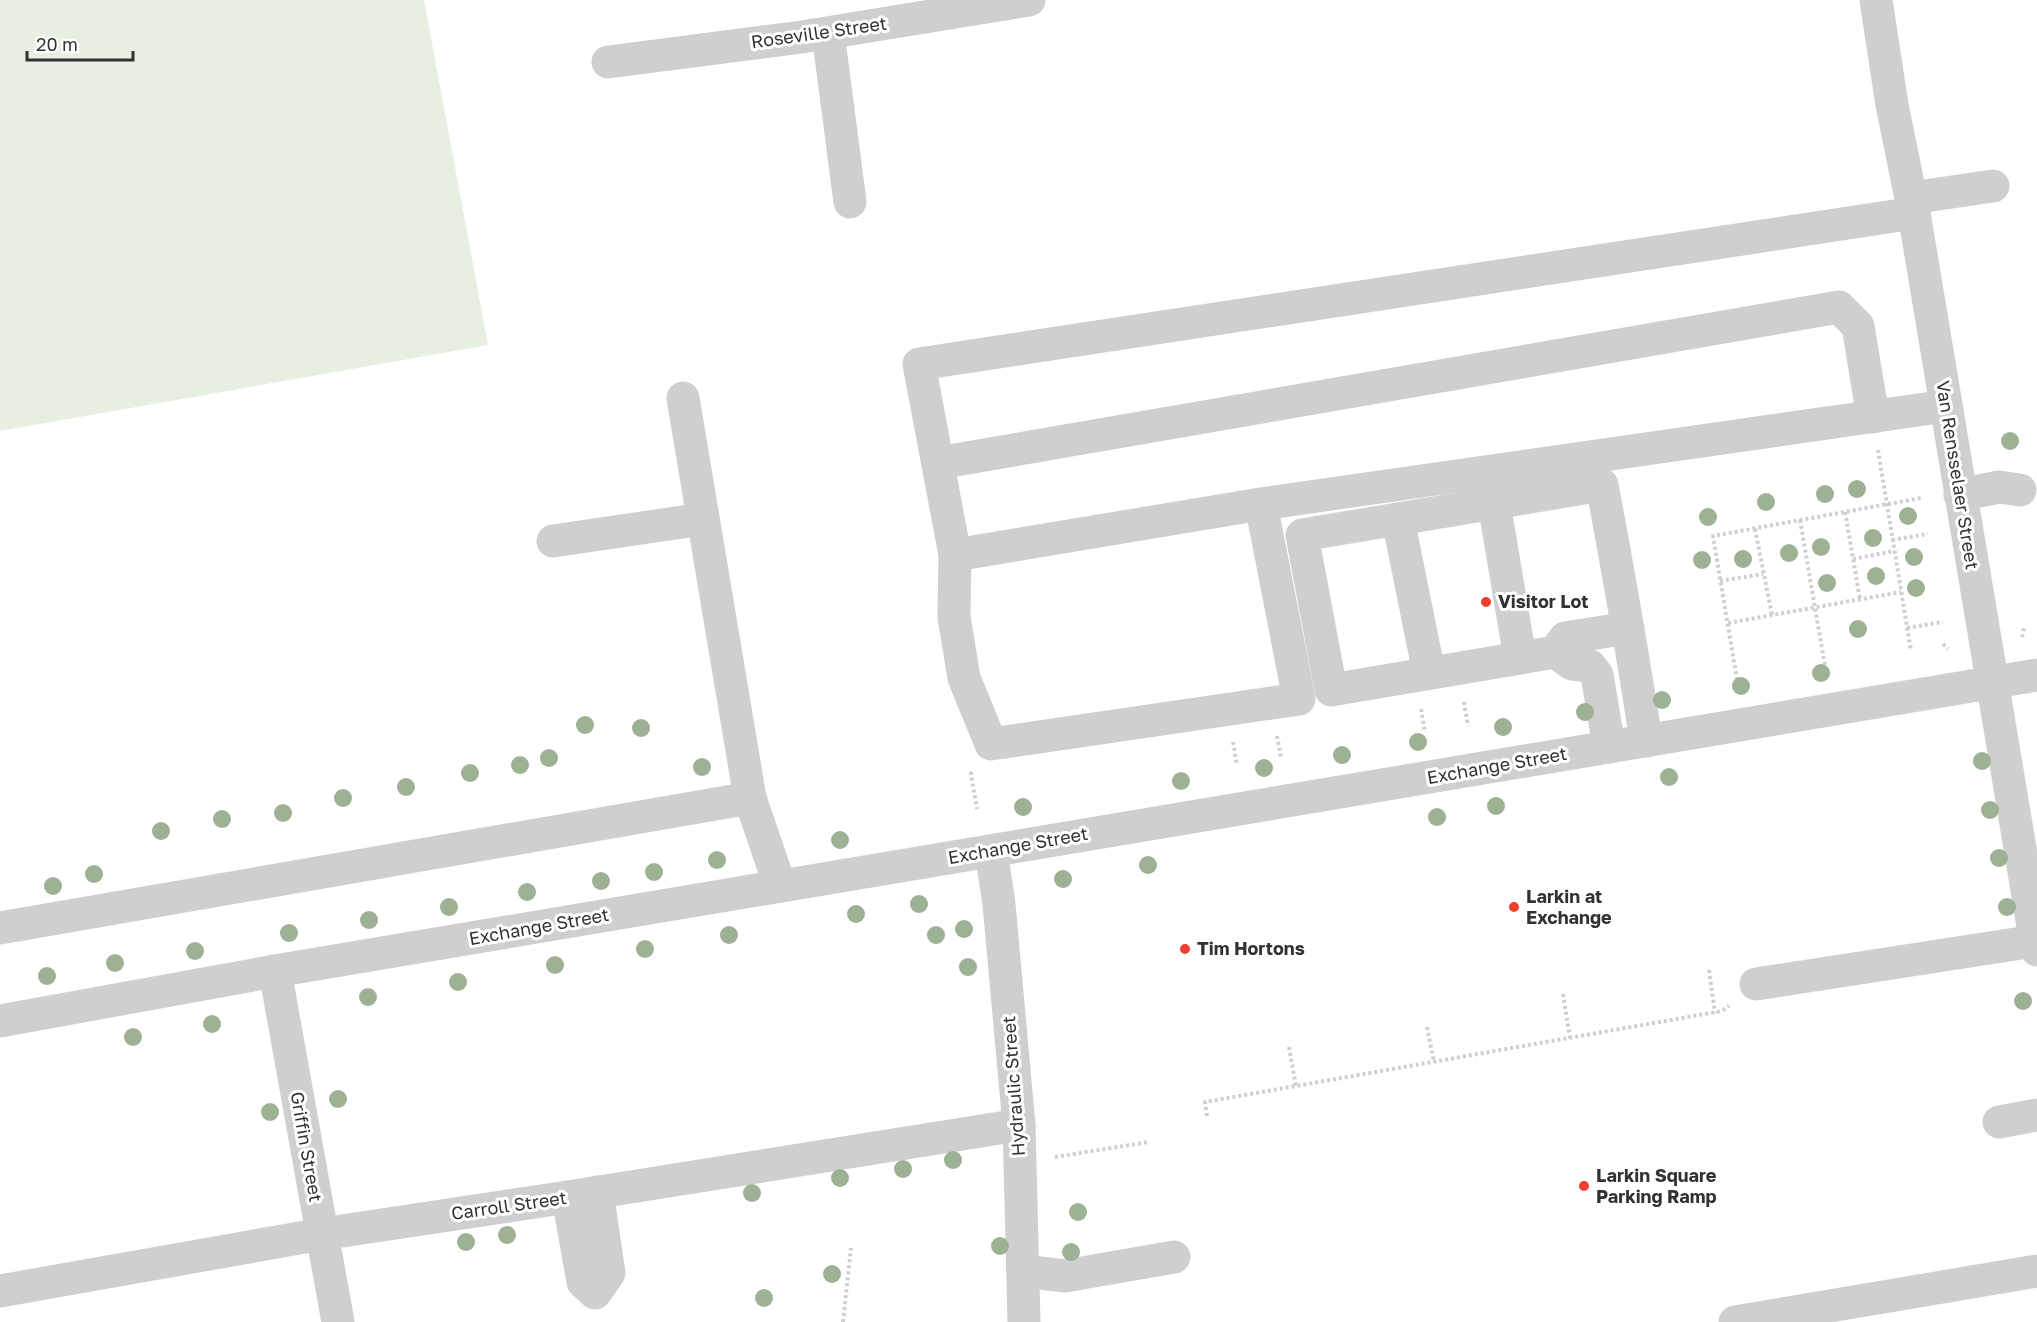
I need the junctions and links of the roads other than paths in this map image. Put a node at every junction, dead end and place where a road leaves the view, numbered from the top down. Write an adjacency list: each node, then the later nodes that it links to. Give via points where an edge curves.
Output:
1 (1029, 0): 3 (street, Roseville Street)
2 (1876, 0): 7 (street, Van Rensselaer Street)
3 (828, 33): 4 (street, Roseville Street); 6 (street)
4 (608, 62)
5 (1993, 186): 7 (street)
6 (850, 202)
7 (1913, 206): 9 (street, Van Rensselaer Street); 11 (street, via 919,364)
8 (683, 398): 16 (street)
9 (1946, 406): 10 (street); 13 (street, Van Rensselaer Street)
10 (1875, 432): 11 (street, via 1858,326 1839,307); 15 (street)
11 (938, 463): 19 (street)
12 (2020, 490): 13 (street, via 2000,487)
13 (1960, 495): 25 (street, Van Rensselaer Street)
14 (1494, 502): 17 (street); 20 (street, via 1602,485); 22 (street)
15 (1261, 504): 19 (street); 19 (street, via 1299,699 991,744 964,678 954,617)
16 (703, 519): 18 (street); 28 (street)
17 (1398, 519): 23 (street); 23 (street, via 1302,535 1331,690)
18 (553, 541)
19 (955, 555)
20 (1628, 628): 21 (street, via 1565,638); 26 (street)
21 (1555, 652): 22 (street); 27 (street, via 1572,664 1590,666 1597,675)
22 (1520, 658): 23 (street)
23 (1430, 673)
24 (2037, 675): 25 (street, Exchange Street)
25 (1991, 683): 26 (street, Exchange Street); 32 (street, Van Rensselaer Street)
26 (1646, 741): 27 (street, Exchange Street)
27 (1609, 747): 29 (street, Exchange Street)
28 (750, 798): 30 (street); 31 (street)
29 (991, 851): 30 (street, Exchange Street); 38 (street, Hydraulic Street)
30 (780, 886): 33 (street, Exchange Street)
31 (0, 928)
32 (2036, 945): 34 (street)
33 (275, 971): 35 (street, Exchange Street); 39 (street, Griffin Street)
34 (1756, 984)
35 (0, 1021)
36 (2037, 1115): 37 (street)
37 (1999, 1122)
38 (1019, 1125): 39 (street, Carroll Street); 41 (street, Hydraulic Street)
39 (322, 1234): 43 (street, Carroll Street); 44 (street, Griffin Street)
40 (1174, 1257): 41 (street, via 1065,1276)
41 (1023, 1271): 45 (street, Hydraulic Street)
42 (2037, 1271): 46 (street)
43 (0, 1291)
44 (338, 1322)
45 (1024, 1322)
46 (1735, 1322)

